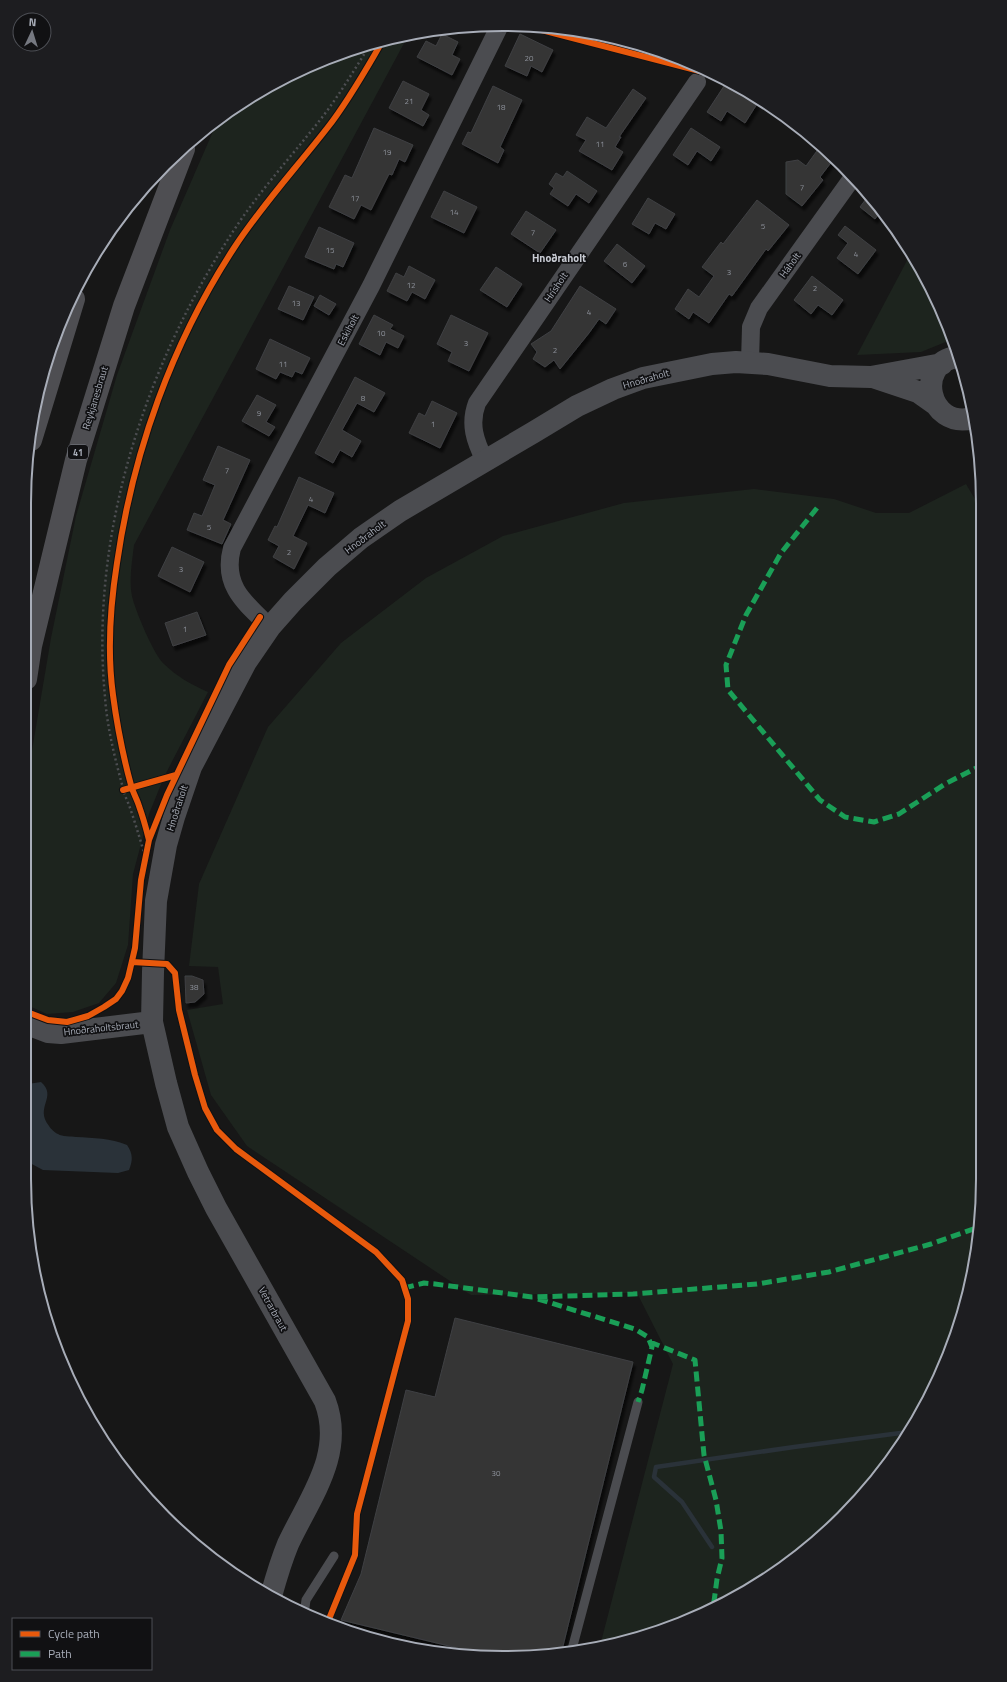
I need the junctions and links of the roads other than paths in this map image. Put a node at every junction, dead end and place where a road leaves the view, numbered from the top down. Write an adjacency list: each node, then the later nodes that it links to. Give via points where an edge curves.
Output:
1 (497, 31): 13 (street, Eskiholt, via 371,286 232,548 230,557 233,586 244,602)
2 (697, 82): 12 (street, Hrísholt, via 477,403 473,431)
3 (180, 159): 14 (highway, Reykjanesbraut / 41, via 124,306 76,460)
4 (850, 182): 7 (street, Háholt, via 759,308 752,327)
5 (65, 327): 10 (highway)
6 (952, 358): 8 (street, Hnoðraholt); 9 (street, via 936,370 932,382)
7 (750, 362): 8 (street, Hnoðraholt, via 830,376); 12 (street, Hnoðraholt, via 712,364 643,378 613,389 577,406)
8 (871, 377): 9 (street, Hnoðraholt, via 918,392)
9 (935, 404): 11 (street, via 949,416)
10 (41, 409)
11 (968, 419)
12 (485, 461): 13 (street, Hnoðraholt, via 400,511 361,538 293,601)
13 (270, 627): 15 (street, Hnoðraholt, via 246,662 191,767 174,817 156,901)
14 (31, 646)
15 (152, 1022): 16 (street, Hnoðraholtsbraut, via 61,1033 48,1032); 19 (street, Vetrarbraut, via 178,1127 198,1172 329,1412 332,1435 329,1455 286,1550)
16 (31, 1026)
17 (638, 1402): 21 (lane)
18 (334, 1556): 20 (lane, via 306,1600)
19 (273, 1591)
20 (305, 1607)
21 (573, 1646)

